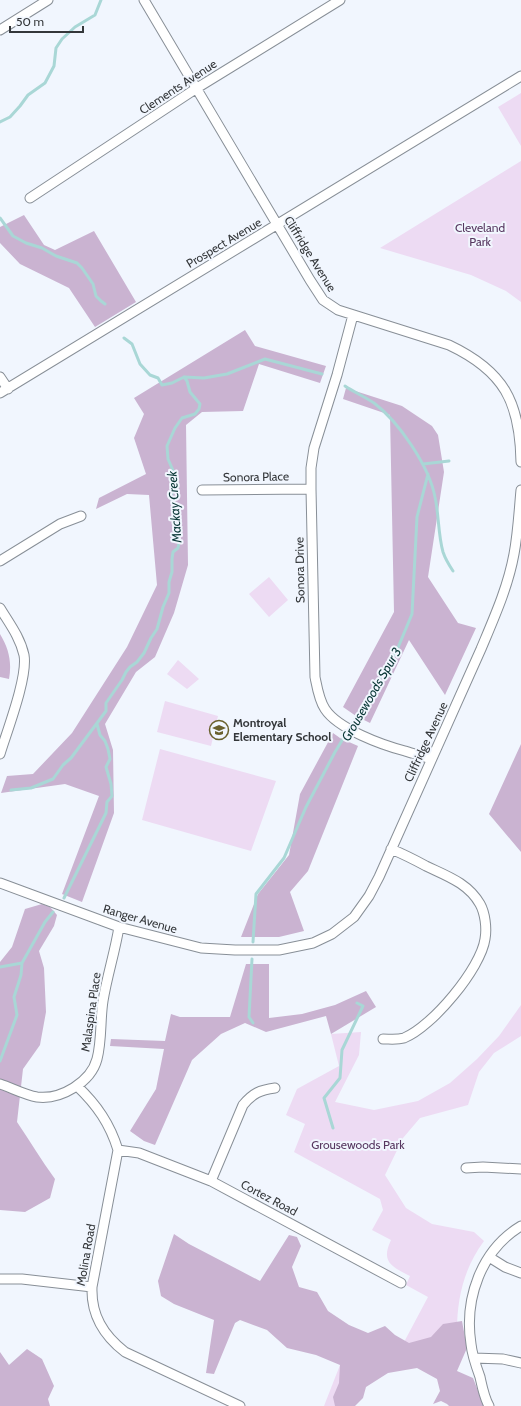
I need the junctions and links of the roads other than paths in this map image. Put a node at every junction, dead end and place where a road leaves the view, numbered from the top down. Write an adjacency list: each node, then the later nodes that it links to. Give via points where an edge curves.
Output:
1 (48, 0): 4 (street)
2 (144, 0): 6 (street, Cliffridge Avenue)
3 (340, 0): 6 (street, Clements Avenue)
4 (0, 30)
5 (521, 76): 8 (street, Prospect Avenue)
6 (197, 88): 7 (street, Clements Avenue); 8 (street, Cliffridge Avenue)
7 (30, 198)
8 (277, 225): 9 (street, Cliffridge Avenue, via 323,300); 11 (street, Prospect Avenue)
9 (353, 315): 12 (street, Cliffridge Avenue, via 450,344 488,369 506,392 514,409 518,424); 13 (street, Sonora Drive, via 314,448)
10 (0, 377): 11 (street)
11 (4, 391)
12 (521, 462)
13 (311, 489): 14 (street, Sonora Place); 21 (street, Sonora Drive, via 314,658 317,688 322,705 330,716 352,730 405,752)
14 (202, 490)
15 (521, 490): 17 (street, Cliffridge Avenue)
16 (81, 516): 18 (street, via 60,524)
17 (519, 537): 21 (street, Cliffridge Avenue, via 496,615)
18 (0, 561)
19 (0, 608): 20 (street, via 17,635 25,666)
20 (0, 754)
21 (431, 759): 22 (street, Cliffridge Avenue)
22 (391, 849): 25 (street, Cliffridge Avenue, via 369,896 354,917 332,934 313,943); 26 (street, via 455,879 470,890 483,911 486,926 485,940 472,969 436,1014 413,1034 394,1040)
23 (0, 883): 24 (street, Ranger Avenue)
24 (119, 927): 25 (street, Ranger Avenue, via 201,948); 28 (street, Malaspina Place, via 104,996 97,1059 93,1070)
25 (280, 950)
26 (383, 1039)
27 (0, 1084): 28 (street, Malaspina Place, via 38,1097 54,1096)
28 (78, 1086): 30 (street, Molina Road, via 106,1120)
29 (275, 1088): 33 (street, via 261,1090 243,1105)
30 (118, 1150): 33 (street, Cortez Road, via 139,1153); 39 (street, Molina Road)
31 (466, 1168): 32 (street)
32 (521, 1169)
33 (211, 1181): 38 (street, Cortez Road)
34 (521, 1226): 35 (street, via 498,1244)
35 (489, 1256): 36 (street, via 505,1267); 40 (street, via 478,1276 471,1301 469,1327)
36 (521, 1273)
37 (0, 1278): 39 (street)
38 (401, 1283)
39 (92, 1287): 42 (street, Molina Road, via 95,1312 114,1344 133,1357)
40 (474, 1358): 41 (street, via 503,1359); 43 (street)
41 (521, 1363)
42 (240, 1406)
43 (489, 1406)

